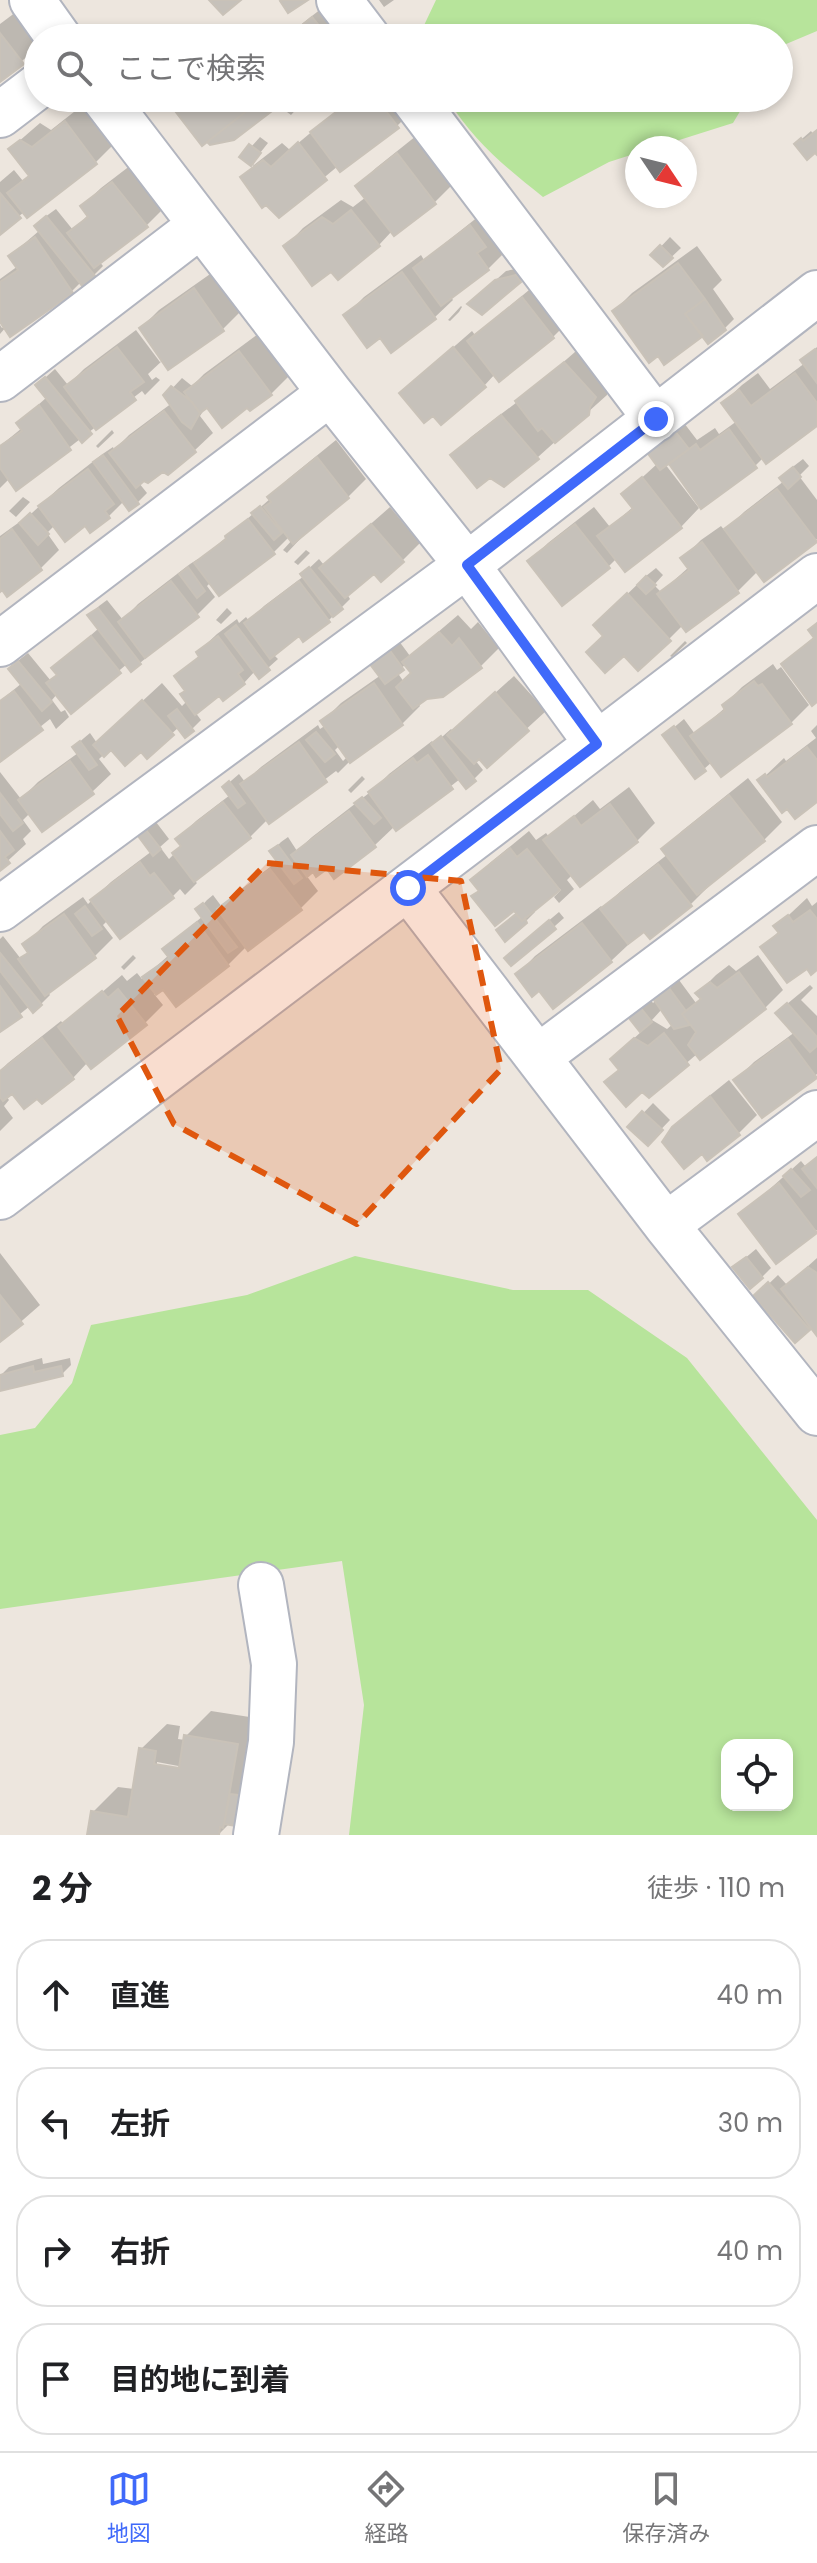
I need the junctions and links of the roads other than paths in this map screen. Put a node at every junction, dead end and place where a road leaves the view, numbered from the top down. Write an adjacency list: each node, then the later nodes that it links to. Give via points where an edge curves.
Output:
1 (32, 0): 3 (street)
2 (339, 0): 4 (street)
3 (49, 24)
4 (357, 24)
5 (24, 97): 8 (street)
6 (115, 112): 9 (street)
7 (424, 112): 13 (street)
8 (0, 115)
9 (201, 225): 11 (street); 12 (street)
10 (817, 293): 13 (street)
11 (0, 379)
12 (330, 393): 14 (street); 16 (street)
13 (656, 419): 14 (street)
14 (467, 565): 17 (street); 20 (street)
15 (817, 576): 17 (street)
16 (0, 644)
17 (597, 744): 19 (street)
18 (817, 848): 21 (street)
19 (408, 888): 21 (street); 23 (street)
20 (0, 909)
21 (538, 1057): 24 (street)
22 (817, 1113): 24 (street)
23 (0, 1197)
24 (666, 1225): 25 (street)
25 (810, 1388)
26 (261, 1585): 27 (street, via 274,1664 271,1742)
27 (256, 1835)

